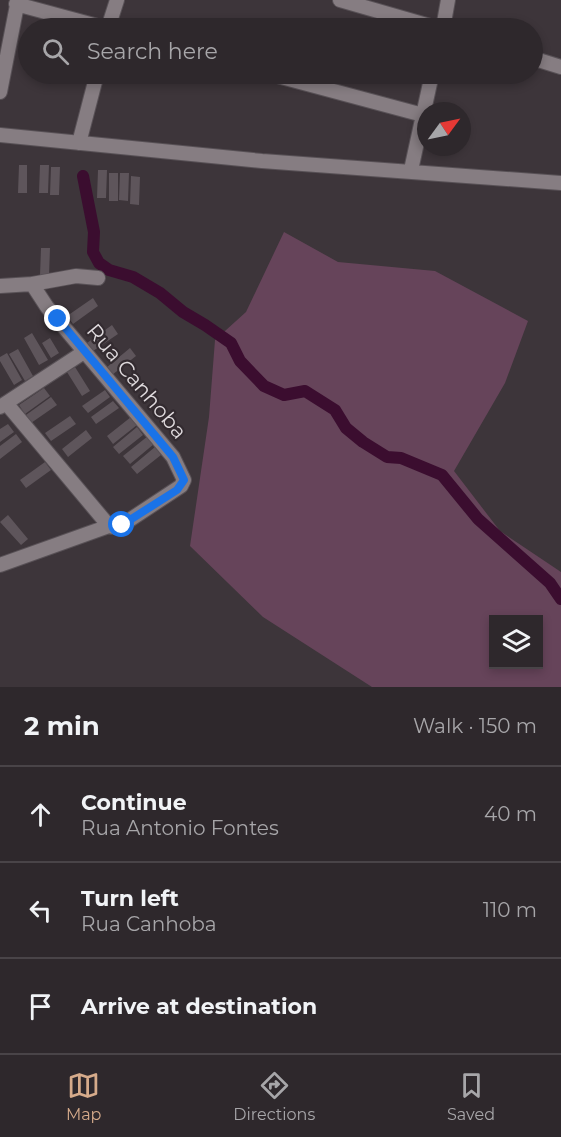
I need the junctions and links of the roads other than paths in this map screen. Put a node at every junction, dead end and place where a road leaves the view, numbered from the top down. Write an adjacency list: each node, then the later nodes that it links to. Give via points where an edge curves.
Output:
1 (117, 0): 6 (street)
2 (340, 0): 7 (street)
3 (448, 0): 8 (street)
4 (17, 2): 5 (street); 14 (street)
5 (72, 18)
6 (111, 18)
7 (402, 18)
8 (444, 18)
9 (543, 61): 10 (street)
10 (561, 67)
11 (94, 84): 18 (street)
12 (307, 84): 16 (street)
13 (430, 84): 15 (street)
14 (0, 92)
15 (426, 102)
16 (417, 113)
17 (0, 135): 18 (street)
18 (79, 143): 20 (street)
19 (417, 143): 20 (street)
20 (411, 171): 21 (street)
21 (561, 183)
22 (98, 278): 23 (street, via 76,276)
23 (32, 284): 24 (street); 25 (street, Rua Canhoba)
24 (0, 286)
25 (84, 352): 26 (street); 27 (street, Rua Canhoba, via 173,457 184,480 177,490)
26 (3, 405): 27 (street)
27 (112, 527): 28 (street)
28 (3, 559)

